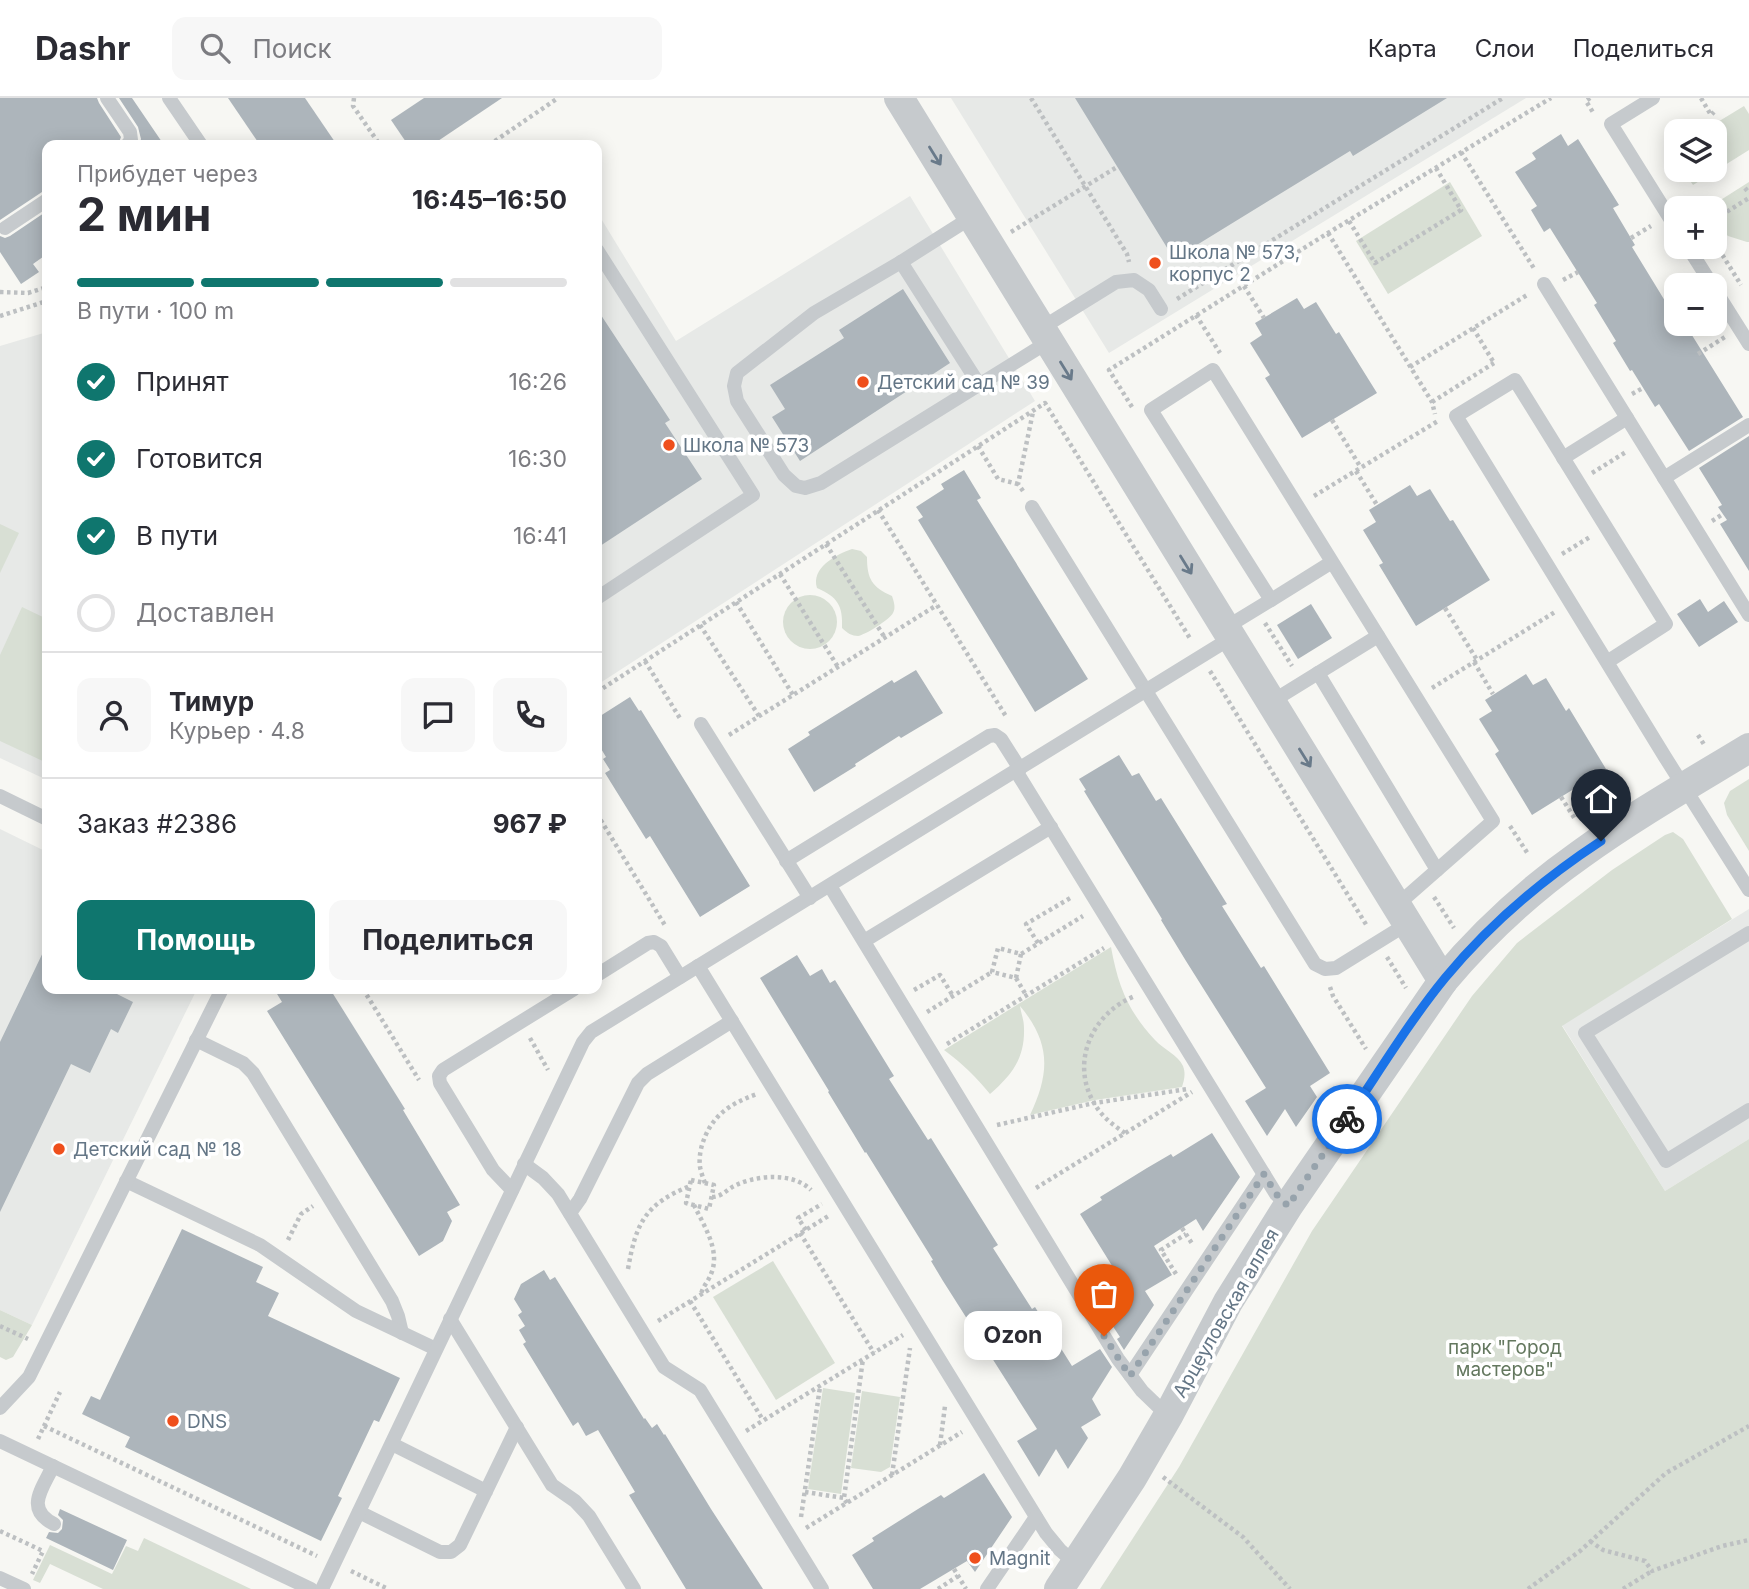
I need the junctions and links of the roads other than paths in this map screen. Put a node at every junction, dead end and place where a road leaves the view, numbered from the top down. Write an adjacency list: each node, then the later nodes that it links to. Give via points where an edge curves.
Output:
1 (107, 98): 5 (lane, via 130,132)
2 (169, 98): 6 (lane)
3 (899, 98): 9 (street, one-way to 9)
4 (1653, 98): 8 (lane, via 1611,124)
5 (130, 140)
6 (198, 140)
7 (42, 203): 10 (lane)
8 (1664, 209)
9 (972, 217): 12 (lane); 16 (street)
10 (5, 228)
11 (602, 258): 25 (lane, via 753,495)
12 (901, 262): 18 (lane); 18 (lane, via 814,313 737,373 737,401 784,475 805,488 821,483)
13 (1544, 284): 19 (lane)
14 (1161, 309): 16 (lane, via 1149,290 1134,280 1116,282)
15 (1727, 309): 17 (lane)
16 (1044, 335): 18 (lane); 28 (street, one-way to 28)
17 (1749, 344)
18 (980, 386)
19 (1627, 418): 21 (lane); 22 (lane)
20 (1749, 425): 22 (lane)
21 (1563, 458): 30 (lane, via 1666,624); 30 (lane, via 1515,380 1456,416)
22 (1664, 478): 27 (lane)
23 (1032, 507): 32 (lane)
24 (1332, 562): 26 (lane); 26 (lane, via 1213,370 1151,410); 29 (lane)
25 (602, 595)
26 (1271, 600): 28 (lane)
27 (1749, 615)
28 (1228, 633): 32 (lane, via 1202,657); 33 (street)
29 (1378, 636): 31 (lane); 42 (lane, via 1493,821)
30 (1607, 662): 37 (lane)
31 (1318, 673): 33 (lane); 42 (lane)
32 (1146, 691): 36 (lane); 46 (lane, via 1315,964 1325,970 1336,968 1378,942)
33 (1271, 702): 46 (street, one-way to 46)
34 (701, 724): 41 (lane)
35 (1749, 748): 37 (street, Арцеуловская аллея)
36 (1018, 770): 40 (lane); 41 (lane, via 1001,739 989,736); 43 (lane)
37 (1684, 787): 44 (lane); 52 (street, Арцеуловская аллея, via 1581,854 1522,901)
38 (0, 796): 39 (lane)
39 (42, 817)
40 (1051, 827): 48 (lane); 59 (lane)
41 (786, 861): 45 (lane)
42 (1437, 870): 46 (lane)
43 (830, 886): 45 (lane); 48 (lane)
44 (1749, 890)
45 (810, 898): 49 (lane)
46 (1402, 915): 52 (street)
47 (1749, 933): 57 (lane, via 1585,1033 1666,1161)
48 (864, 942): 67 (lane)
49 (698, 966): 51 (lane); 55 (lane)
50 (602, 972): 51 (lane, via 654,942)
51 (680, 977): 58 (lane, via 591,1032)
52 (1443, 981): 62 (street, Арцеуловская аллея)
53 (219, 994): 56 (lane)
54 (566, 994): 61 (lane, via 439,1076 493,1170)
55 (732, 1021): 63 (lane, via 638,1083); 76 (lane)
56 (196, 1040): 60 (lane); 65 (lane, via 243,1063 253,1073 392,1301)
57 (1749, 1110)
58 (524, 1164): 61 (lane); 63 (lane, via 543,1178)
59 (1264, 1174): 62 (lane); 67 (lane)
60 (126, 1181): 65 (lane, via 260,1245 356,1311); 68 (lane, via 29,1377)
61 (512, 1190): 64 (lane)
62 (1288, 1206): 69 (street, Арцеуловская аллея, via 1228,1302)
63 (570, 1213): 84 (lane, via 664,1367 700,1390 795,1535)
64 (450, 1320): 66 (lane); 70 (lane)
65 (402, 1333): 66 (lane)
66 (436, 1349): 72 (lane)
67 (1130, 1376): 69 (lane)
68 (0, 1408)
69 (1168, 1416): 78 (street, Арцеуловская аллея)
70 (517, 1427): 74 (lane); 83 (lane, via 552,1485 589,1516)
71 (0, 1441): 73 (lane)
72 (392, 1444): 74 (lane); 75 (lane)
73 (53, 1466): 77 (lane, via 37,1500 37,1511); 81 (lane)
74 (486, 1491): 75 (lane, via 460,1545 451,1552 440,1552)
75 (359, 1512): 82 (lane)
76 (1036, 1517): 78 (lane); 85 (lane)
77 (54, 1524)
78 (1076, 1564): 86 (street, Арцеуловская аллея)
79 (0, 1578): 80 (lane)
80 (27, 1584)
81 (311, 1589)
82 (322, 1589)
83 (634, 1589)
84 (822, 1589)
85 (987, 1589)
86 (1059, 1589)

